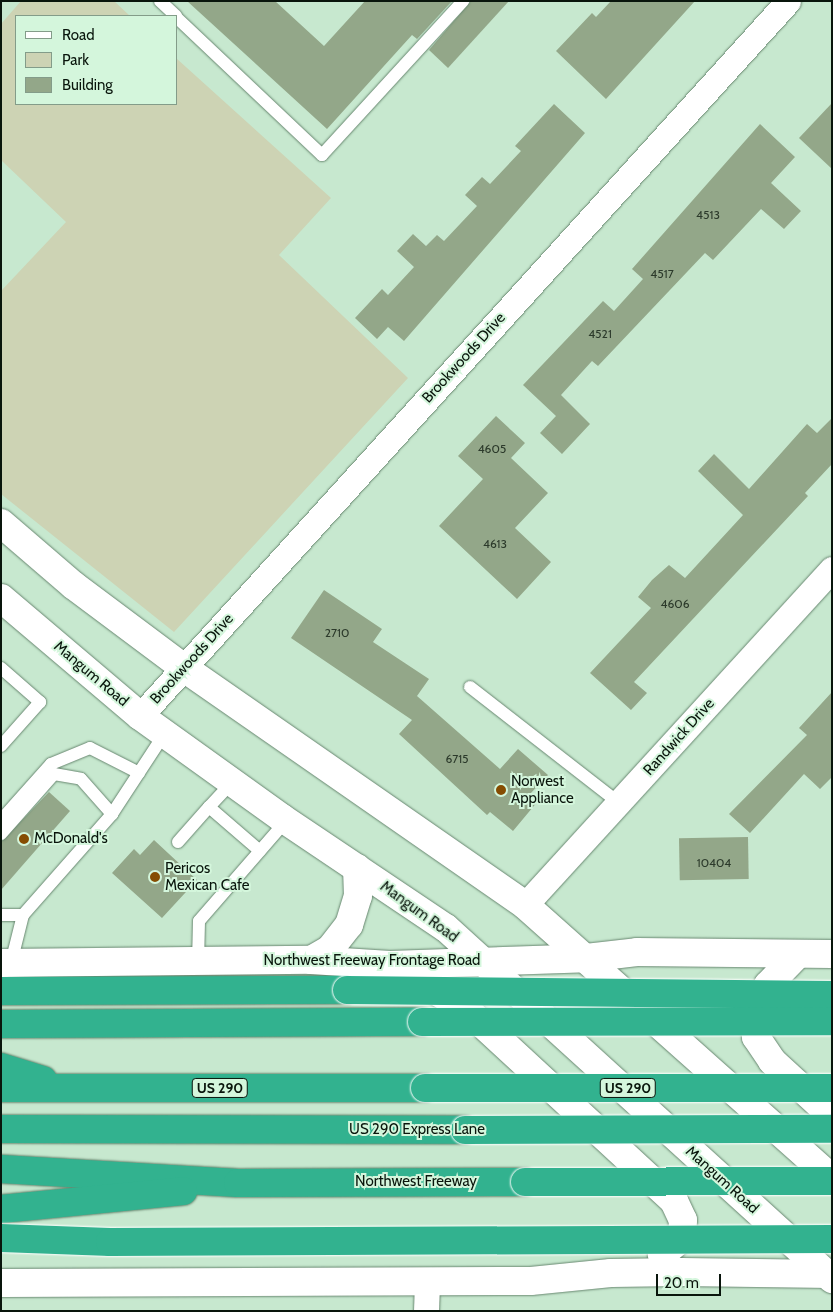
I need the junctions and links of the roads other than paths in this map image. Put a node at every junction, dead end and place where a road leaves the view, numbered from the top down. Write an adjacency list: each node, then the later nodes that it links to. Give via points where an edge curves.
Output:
1 (160, 1): 4 (lane)
2 (463, 1): 5 (lane, via 322,155)
3 (788, 1): 10 (street, Brookwoods Drive)
4 (175, 15)
5 (178, 18)
6 (1, 524): 10 (main road, via 73,585)
7 (832, 569): 17 (street, Randwick Drive)
8 (1, 598): 12 (main road, Mangum Road)
9 (1, 668): 14 (lane, via 40,702)
10 (184, 668): 12 (street, Brookwoods Drive); 26 (main road)
11 (470, 687): 17 (lane)
12 (140, 716): 13 (main road, Mangum Road)
13 (165, 734): 15 (lane); 16 (main road, Mangum Road)
14 (1, 745)
15 (139, 773): 19 (lane); 20 (lane, via 90,748 51,764)
16 (232, 782): 18 (lane); 21 (main road, Mangum Road)
17 (619, 803): 26 (street, Randwick Drive)
18 (210, 807): 23 (lane); 24 (lane)
19 (112, 814): 22 (lane, via 81,779 54,774); 28 (lane)
20 (1, 820)
21 (286, 821): 24 (lane); 25 (main road, Mangum Road)
22 (1, 834)
23 (178, 842)
24 (260, 851): 33 (lane, via 198,921)
25 (357, 868): 32 (main road, via 358,896 349,925 330,949); 34 (main road, Mangum Road, via 446,928)
26 (525, 905): 31 (main road)
27 (1, 915): 28 (lane)
28 (23, 915): 35 (lane)
29 (798, 954): 30 (main road, Northwest Freeway Frontage Road); 31 (main road, Northwest Freeway Frontage Road, via 637,952); 45 (main road, via 768,985 754,1014 756,1037 772,1061)
30 (832, 954)
31 (586, 958): 34 (main road, Northwest Freeway Frontage Road); 49 (main road)
32 (311, 960): 33 (main road, Northwest Freeway Frontage Road); 36 (main road, Northwest Freeway Frontage Road)
33 (198, 962): 35 (main road, Northwest Freeway Frontage Road)
34 (484, 962): 36 (main road, Northwest Freeway Frontage Road); 55 (main road, Mangum Road)
35 (6, 963)
36 (390, 964): 54 (main road, via 466,1009 674,1201 683,1220 682,1238 659,1256)
37 (1, 991): 38 (highway, bridge, via 347,990)
38 (832, 995)
39 (832, 1021): 40 (highway, bridge)
40 (1, 1024)
41 (1, 1067): 43 (highway)
42 (1, 1088): 43 (highway, US 290)
43 (65, 1088): 44 (highway, US 290, bridge)
44 (832, 1088)
45 (832, 1116)
46 (832, 1129): 47 (highway, US 290 Express Lane, bridge)
47 (1, 1130)
48 (1, 1169): 50 (highway, Northwest Freeway)
49 (832, 1180): 50 (highway, Northwest Freeway, bridge)
50 (238, 1182): 51 (highway, via 138,1198)
51 (1, 1209)
52 (1, 1238): 53 (highway, bridge, via 110,1242)
53 (832, 1239)
54 (611, 1273): 55 (main road); 56 (main road, via 531,1281)
55 (830, 1276)
56 (427, 1281): 57 (main road); 58 (street)
57 (1, 1283)
58 (426, 1311)

